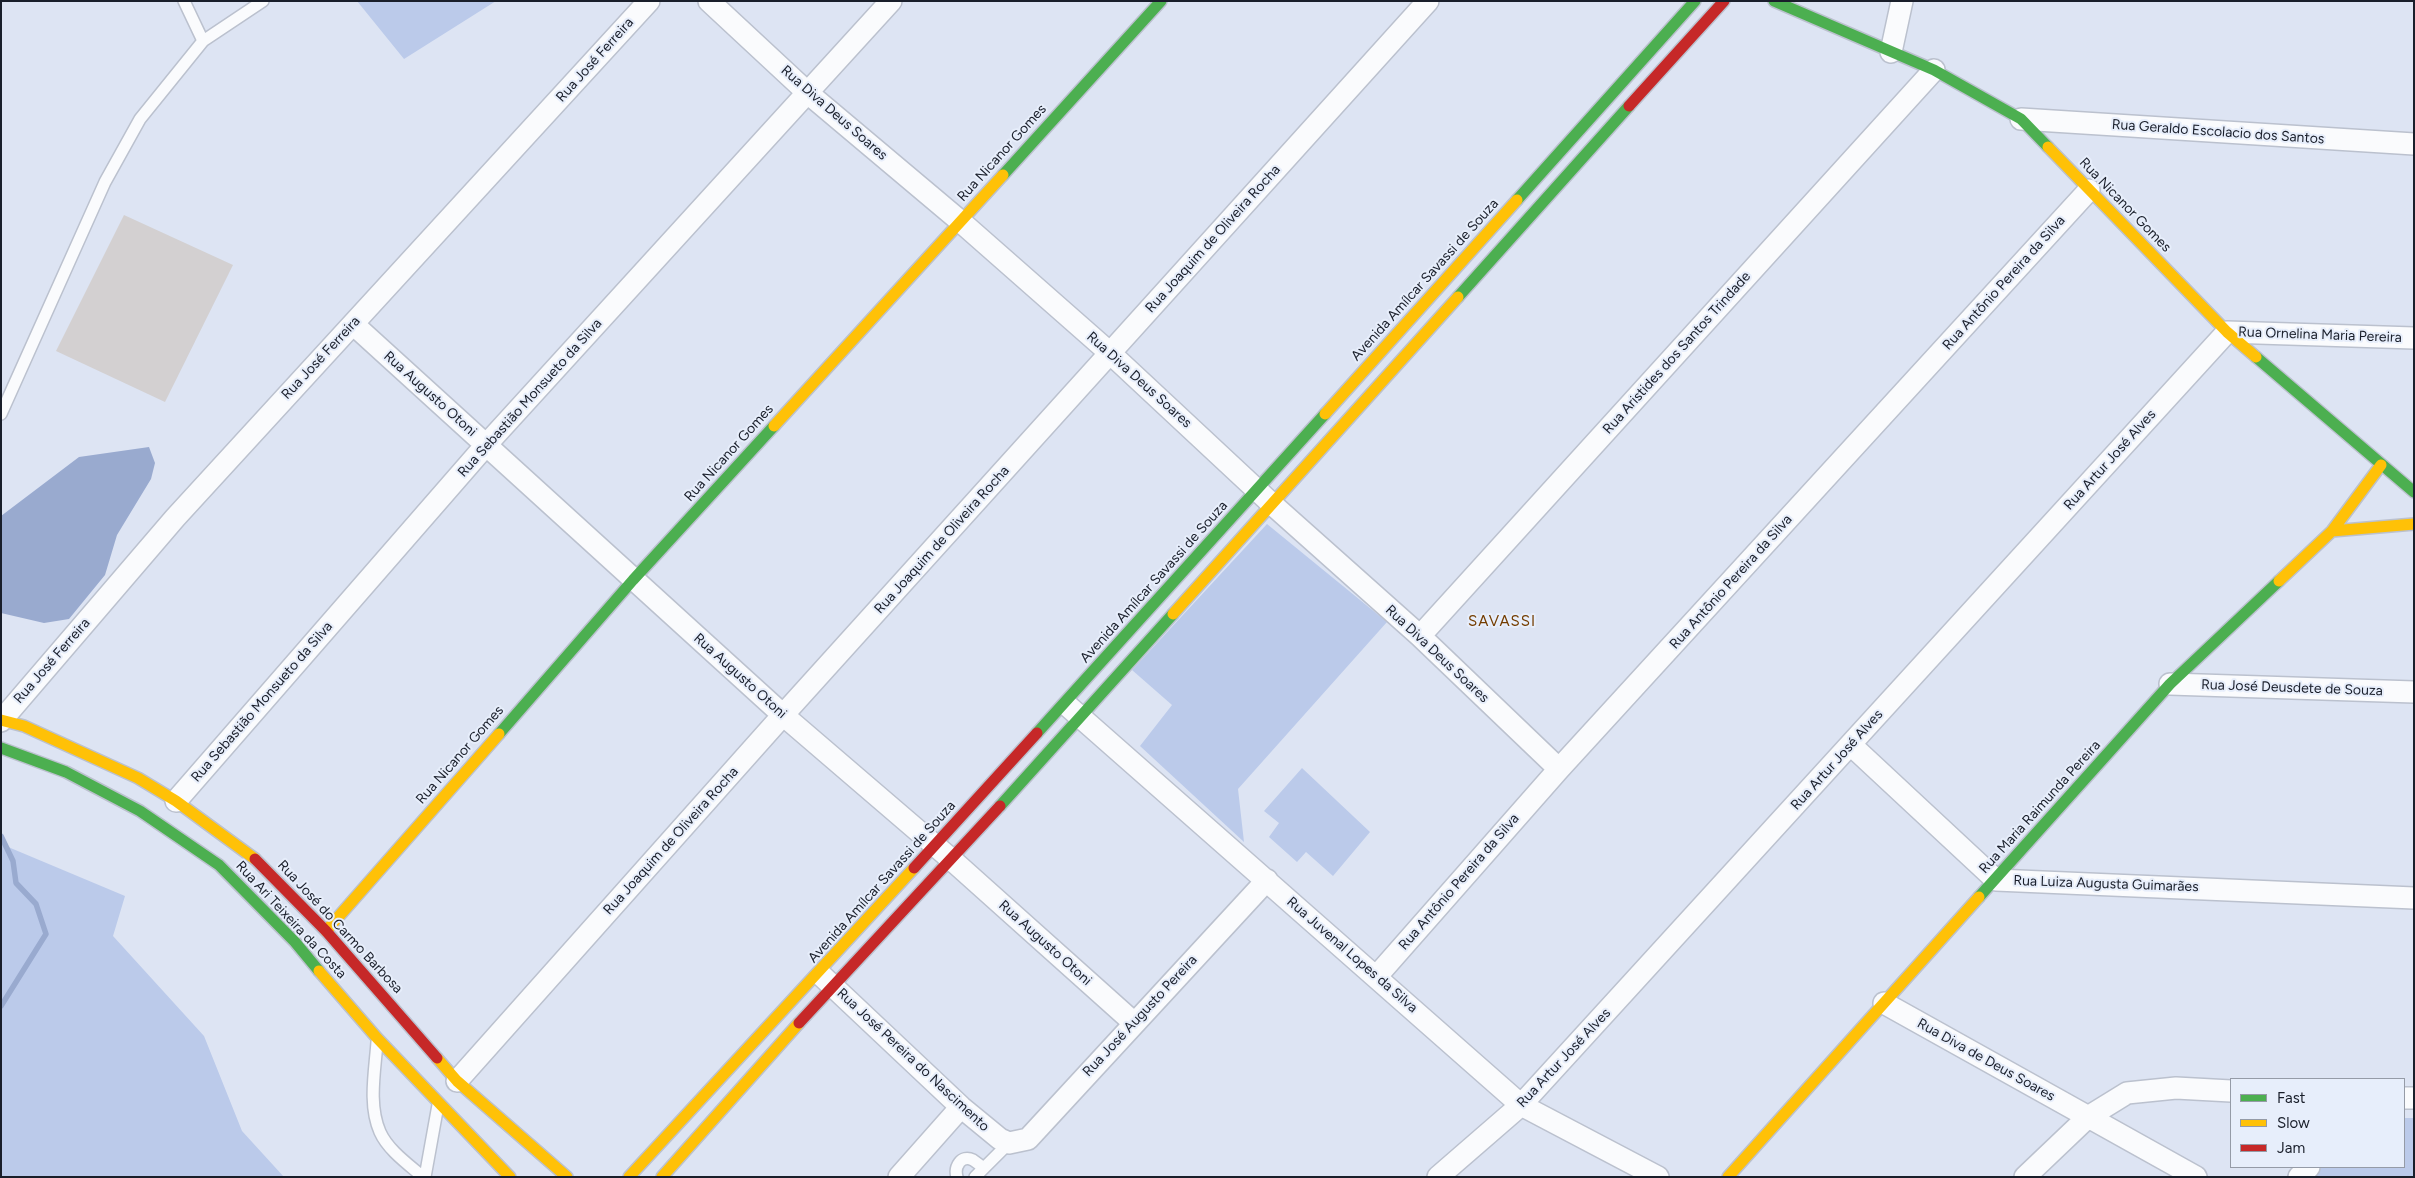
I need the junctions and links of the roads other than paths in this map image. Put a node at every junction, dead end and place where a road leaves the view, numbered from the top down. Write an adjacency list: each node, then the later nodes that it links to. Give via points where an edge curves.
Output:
1 (184, 1): 12 (lane)
2 (263, 1): 12 (lane)
3 (649, 1): 20 (street, Rua José Ferreira)
4 (709, 1): 15 (street, Rua Diva Deus Soares)
5 (891, 1): 15 (street, Rua Sebastião Monsueto da Silva)
6 (1162, 1): 19 (main road, Rua Nicanor Gomes)
7 (1428, 1): 23 (street, Rua Joaquim de Oliveira Rocha)
8 (1695, 1): 27 (main road, Avenida Amílcar Savassi de Souza)
9 (1724, 1): 29 (main road, Avenida Amílcar Savassi de Souza)
10 (1774, 1): 13 (main road, Rua Nicanor Gomes)
11 (1902, 1): 13 (street)
12 (203, 41): 24 (lane, via 140,119 105,182)
13 (1891, 52): 14 (main road, Rua Nicanor Gomes)
14 (1934, 70): 16 (main road, Rua Nicanor Gomes); 33 (street, Rua Aristides dos Santos Trindade)
15 (809, 94): 19 (street, Rua Diva Deus Soares); 25 (street, Rua Sebastião Monsueto da Silva)
16 (2021, 119): 17 (street, Rua Geraldo Escolacio dos Santos); 18 (main road, Rua Nicanor Gomes)
17 (2414, 144)
18 (2090, 190): 21 (main road, Rua Nicanor Gomes); 41 (street, Rua Antônio Pereira da Silva)
19 (960, 221): 23 (street, Rua Diva Deus Soares); 32 (main road, Rua Nicanor Gomes)
20 (353, 324): 25 (street, Rua Augusto Otoni); 38 (street, Rua José Ferreira, via 175,518)
21 (2227, 332): 22 (street, Rua Ornelina Maria Pereira); 26 (main road, Rua Nicanor Gomes); 39 (street, Rua Artur José Alves)
22 (2414, 338)
23 (1110, 353): 27 (street, Rua Diva Deus Soares); 37 (street, Rua Joaquim de Oliveira Rocha)
24 (1, 414)
25 (486, 444): 32 (street, Rua Augusto Otoni); 42 (street, Rua Sebastião Monsueto da Silva)
26 (2381, 465): 28 (main road, Rua Nicanor Gomes); 31 (main road, Rua Maria Raimunda Pereira)
27 (1258, 490): 29 (street, Rua Diva Deus Soares); 36 (main road, Avenida Amílcar Savassi de Souza)
28 (2414, 492)
29 (1273, 505): 33 (street, Rua Diva Deus Soares); 36 (main road, Avenida Amílcar Savassi de Souza)
30 (2414, 524): 31 (main road)
31 (2332, 530): 34 (main road, Rua Maria Raimunda Pereira)
32 (633, 580): 37 (street, Rua Augusto Otoni); 48 (main road, Rua Nicanor Gomes)
33 (1420, 636): 41 (street, Rua Diva Deus Soares)
34 (2170, 684): 35 (street, Rua José Deusdete de Souza); 46 (main road, Rua Maria Raimunda Pereira)
35 (2414, 692)
36 (1072, 710): 43 (main road, Avenida Amílcar Savassi de Souza); 44 (main road, Avenida Amílcar Savassi de Souza); 45 (street, Rua Juvenal Lopes da Silva)
37 (784, 715): 43 (street, Rua Augusto Otoni); 54 (street, Rua Joaquim de Oliveira Rocha)
38 (2, 720): 42 (main road, Rua José do Carmo Barbosa, via 24,726 138,778)
39 (1851, 745): 46 (street, Rua Luiza Augusta Guimarães); 57 (street, Rua Artur José Alves)
40 (1, 748): 53 (main road, Rua Ari Teixeira da Costa, via 66,772 140,811 219,865 295,942)
41 (1559, 769): 49 (street, Rua Antônio Pereira da Silva)
42 (176, 801): 48 (main road, Rua José do Carmo Barbosa, via 261,864)
43 (934, 845): 44 (street, Rua Augusto Otoni); 50 (main road, Avenida Amílcar Savassi de Souza)
44 (952, 860): 50 (main road, Avenida Amílcar Savassi de Souza); 52 (street, Rua Augusto Otoni)
45 (1266, 880): 49 (street, Rua Juvenal Lopes da Silva); 52 (street, Rua José Augusto Pereira)
46 (1996, 880): 47 (street, Rua Luiza Augusta Guimarães); 51 (main road, Rua Maria Raimunda Pereira)
47 (2414, 898)
48 (326, 931): 54 (main road, Rua José do Carmo Barbosa)
49 (1376, 977): 57 (street, Rua Juvenal Lopes da Silva)
50 (826, 980): 58 (street, Rua José Pereira do Nascimento); 66 (main road, Avenida Amílcar Savassi de Souza); 67 (main road, Avenida Amílcar Savassi de Souza)
51 (1884, 1003): 59 (street, Rua Diva de Deus Soares); 72 (main road, Rua Maria Raimunda Pereira)
52 (1133, 1022): 60 (street, Rua José Augusto Pereira, via 1028,1139)
53 (377, 1038): 56 (main road, Rua Ari Teixeira da Costa); 63 (lane, via 373,1104 380,1132 399,1156)
54 (458, 1081): 65 (main road, Rua José do Carmo Barbosa)
55 (2230, 1090): 59 (street, via 2176,1088 2126,1094)
56 (438, 1103): 63 (lane); 64 (main road, Rua Ari Teixeira da Costa)
57 (1522, 1104): 70 (street, Rua Artur José Alves); 71 (street, Rua Juvenal Lopes da Silva)
58 (961, 1107): 60 (street, Rua José Pereira do Nascimento, via 1000,1139); 68 (street)
59 (2088, 1117): 73 (street); 74 (street, Rua Diva de Deus Soares)
60 (1010, 1143): 62 (lane)
61 (2308, 1168): 75 (street)
62 (979, 1172): 69 (lane, via 972,1160 966,1158 956,1167)
63 (424, 1177)
64 (510, 1177)
65 (567, 1177)
66 (629, 1177)
67 (662, 1177)
68 (899, 1177)
69 (956, 1177)
70 (1438, 1177)
71 (1658, 1177)
72 (1728, 1177)
73 (2025, 1177)
74 (2196, 1177)
75 (2299, 1177)

